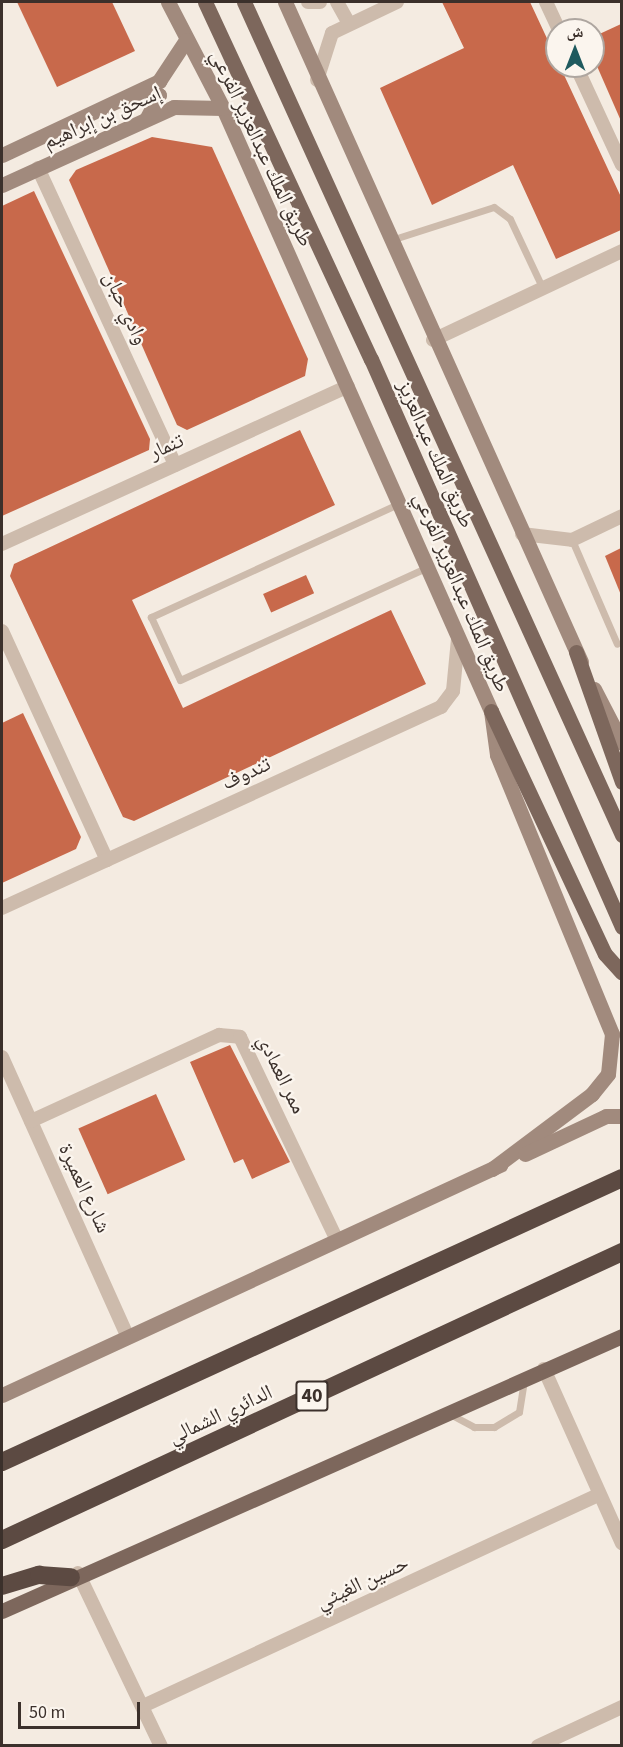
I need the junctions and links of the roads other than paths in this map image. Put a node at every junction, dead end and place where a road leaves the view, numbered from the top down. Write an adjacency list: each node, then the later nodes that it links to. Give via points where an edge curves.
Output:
1 (168, 2): 12 (street, طريق الملك عبدالعزيز الفرعي)
2 (204, 2): 44 (main road, طريق الملك عبدالعزيز, via 543,744)
3 (244, 2): 41 (main road, طريق الملك عبدالعزيز)
4 (285, 2): 14 (street)
5 (308, 2): 6 (street)
6 (320, 2)
7 (337, 2): 11 (street)
8 (397, 2): 11 (street)
9 (546, 2): 10 (street)
10 (553, 18)
11 (349, 24): 14 (street, via 332,33)
12 (186, 39): 15 (street, إسحق بن إبراهيم, via 159,81); 16 (street, طريق الملك عبدالعزيز الفرعي)
13 (581, 78): 19 (street)
14 (317, 80): 22 (street)
15 (134, 94): 17 (street, via 159,95); 18 (street, إسحق بن إبراهيم)
16 (223, 108): 17 (street, إسحق بن إبراهيم, via 174,106); 26 (street, طريق الملك عبدالعزيز الفرعي)
17 (147, 118): 20 (street, إسحق بن إبراهيم)
18 (3, 150)
19 (621, 165)
20 (38, 168): 21 (street, إسحق بن إبراهيم); 27 (street, وادي حبان)
21 (2, 185)
22 (391, 240): 24 (lane, via 494,207 510,219); 25 (street)
23 (621, 251): 24 (street)
24 (542, 288): 25 (street)
25 (433, 340): 30 (street)
26 (348, 386): 27 (street, تنمار); 28 (street, طريق الملك عبدالعزيز الفرعي)
27 (175, 465): 32 (street, تنمار)
28 (401, 502): 33 (street, طريق الملك عبدالعزيز الفرعي); 33 (lane, via 151,617 180,680)
29 (621, 516): 31 (street)
30 (522, 534): 31 (street); 37 (street)
31 (572, 540): 36 (lane)
32 (2, 544)
33 (428, 567): 35 (street, طريق الملك عبدالعزيز الفرعي)
34 (2, 631): 42 (street)
35 (458, 637): 38 (street, طريق الملك عبدالعزيز الفرعي); 42 (street, تندوف, via 453,691 441,707)
36 (617, 644)
37 (576, 652): 39 (street); 40 (main road)
38 (491, 711): 45 (main road, via 605,954); 49 (street, طريق الملك عبدالعزيز الفرعي, via 497,755 612,1034 608,1074 592,1094)
39 (621, 743)
40 (621, 782)
41 (621, 835)
42 (107, 860): 43 (street, تندوف)
43 (2, 908)
44 (621, 927)
45 (621, 973)
46 (2, 1057): 48 (street, شارع العميرة)
47 (614, 1116): 49 (street)
48 (31, 1121): 51 (street, ممر العمادي, via 219,1035 240,1036); 54 (street, شارع العميرة)
49 (492, 1169): 51 (street)
50 (621, 1178): 59 (highway)
51 (337, 1240): 54 (street)
52 (621, 1252): 61 (highway, الدائري الشمالي / 40)
53 (621, 1336): 55 (main road)
54 (128, 1337): 57 (street)
55 (544, 1369): 56 (main road); 60 (street)
56 (524, 1378): 58 (main road); 58 (lane, via 519,1412 494,1427 474,1427)
57 (2, 1395)
58 (446, 1412): 63 (main road)
59 (2, 1462)
60 (598, 1496): 62 (street); 66 (street, حسين الغيثي)
61 (2, 1540)
62 (621, 1543)
63 (74, 1575): 64 (highway, via 39,1575); 65 (main road); 66 (street)
64 (2, 1586)
65 (2, 1611)
66 (143, 1706): 68 (street)
67 (621, 1707): 69 (street)
68 (161, 1746)
69 (538, 1746)

